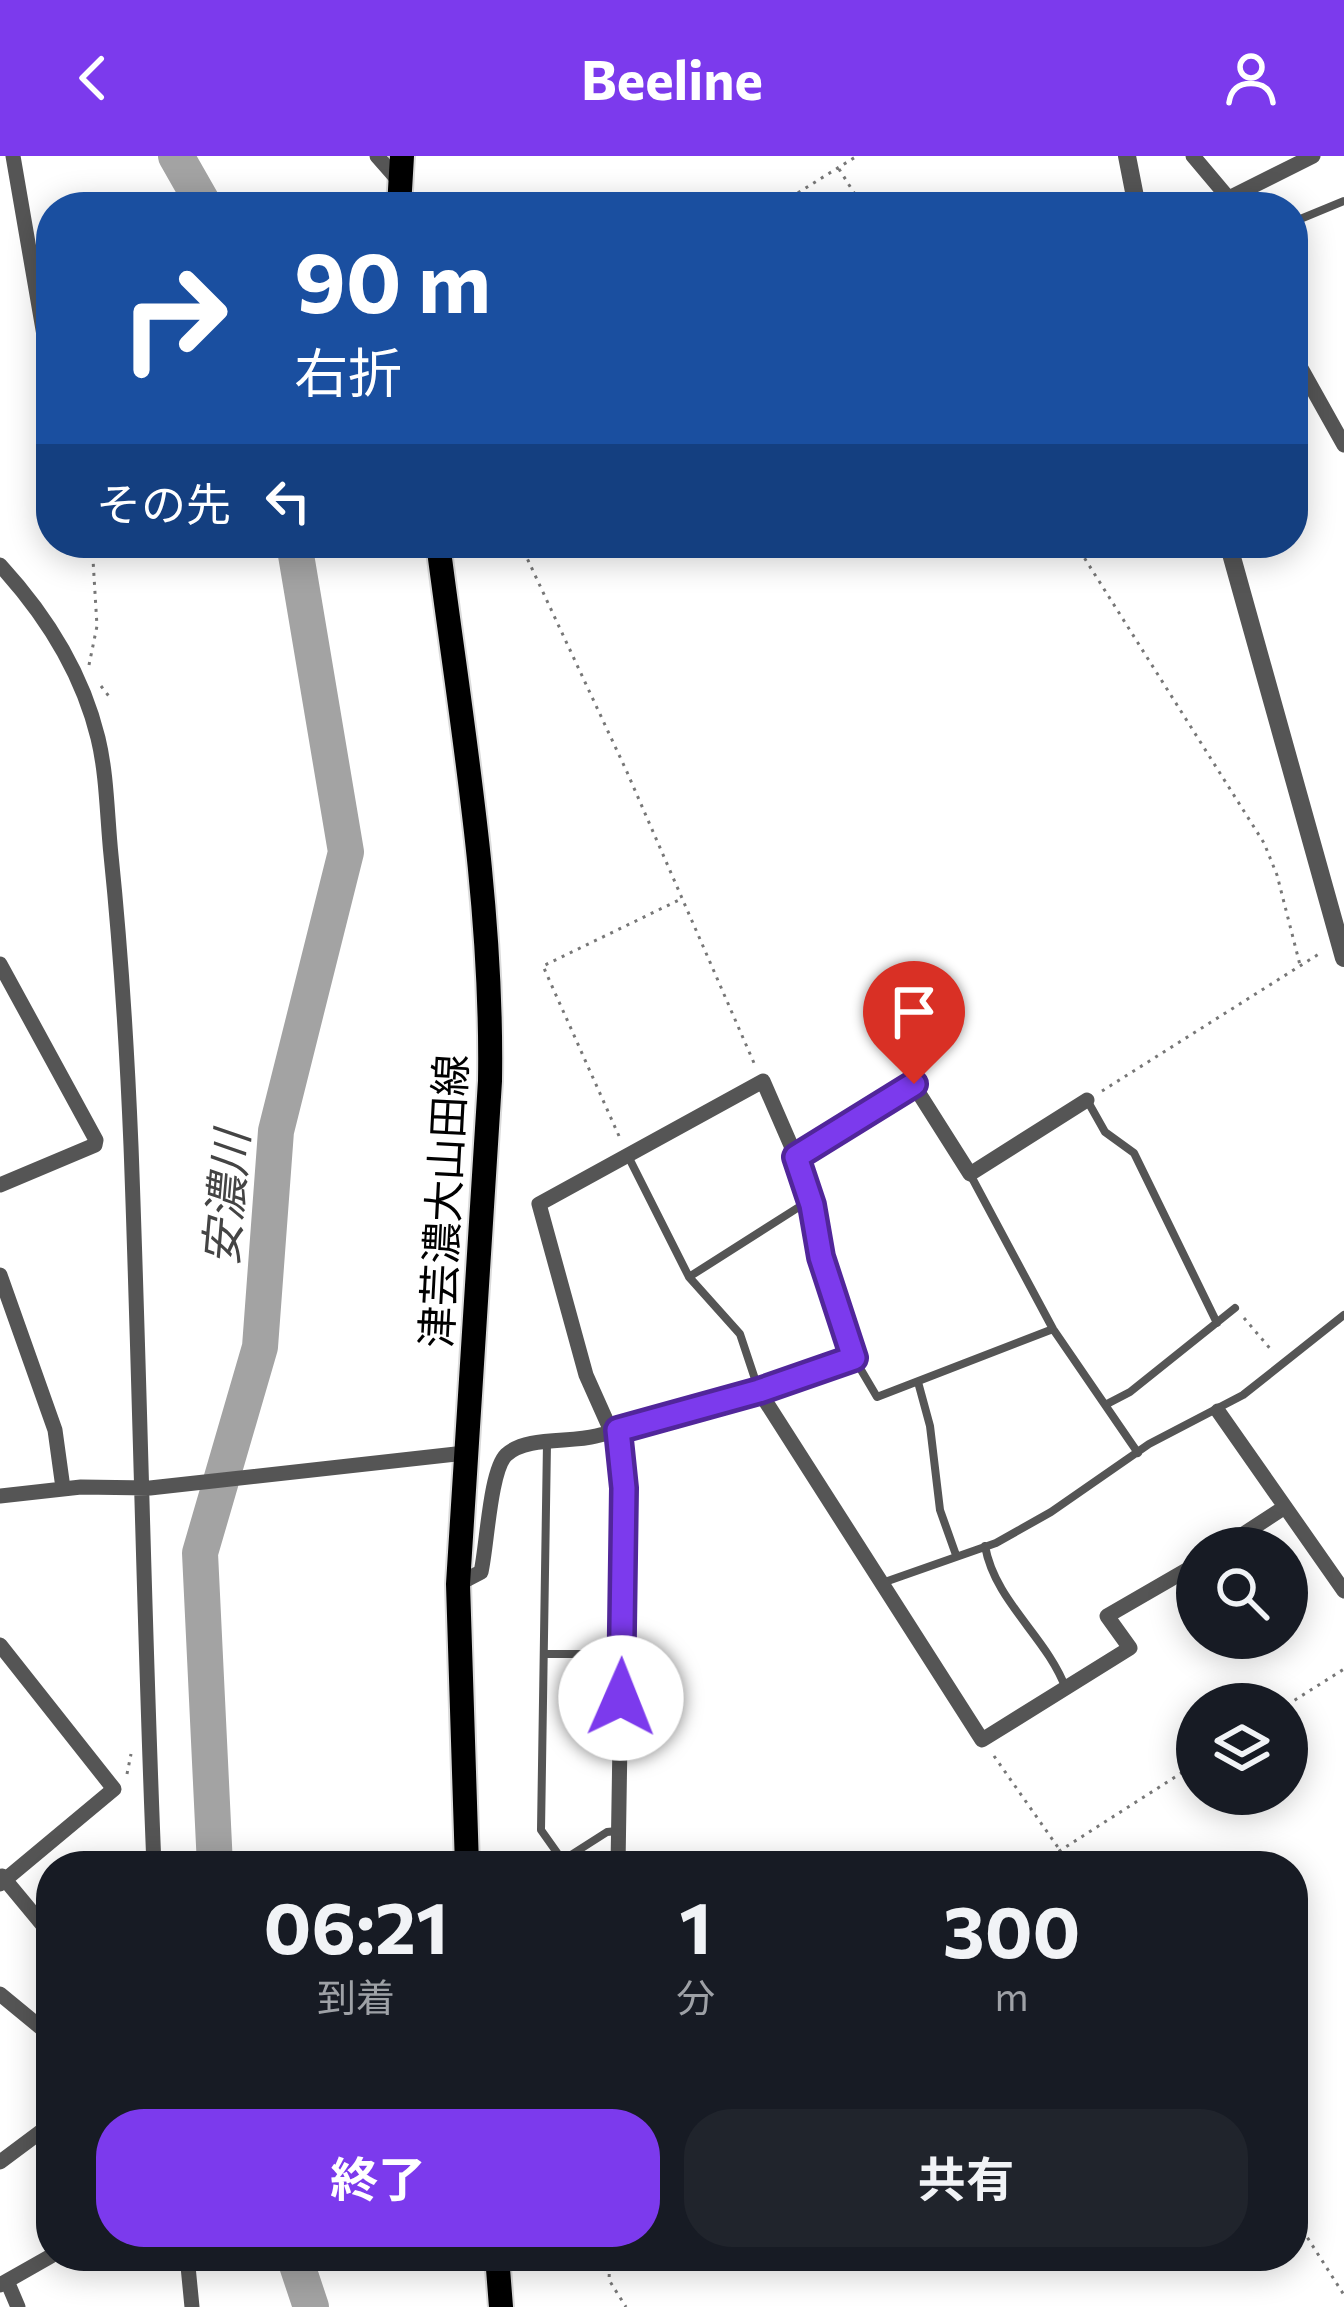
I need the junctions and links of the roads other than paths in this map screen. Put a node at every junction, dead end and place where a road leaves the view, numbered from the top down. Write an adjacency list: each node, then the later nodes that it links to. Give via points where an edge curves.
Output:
1 (13, 156): 12 (street)
2 (377, 156): 6 (street)
3 (1127, 156): 7 (street)
4 (1193, 156): 8 (street)
5 (1313, 156): 9 (street)
6 (400, 182)
7 (1134, 192)
8 (1224, 192)
9 (1250, 192)
10 (1344, 201): 11 (lane)
11 (1308, 216)
12 (36, 289)
13 (1308, 380): 14 (street)
14 (1343, 441)
15 (440, 558): 40 (main road, 津芸濃大山田線, via 490,970 490,1081)
16 (1232, 558): 18 (street)
17 (0, 565): 42 (street, via 71,664 102,764 128,1062)
18 (1342, 947)
19 (0, 964): 24 (street, via 96,1140)
20 (1087, 1100): 23 (street); 30 (lane, via 1105,1132 1133,1154)
21 (628, 1156): 22 (street, via 763,1081); 27 (lane); 37 (street, via 539,1204 586,1375)
22 (796, 1157): 23 (street, via 914,1084); 25 (lane)
23 (970, 1174): 31 (lane)
24 (0, 1185)
25 (810, 1200): 27 (lane); 32 (lane)
26 (0, 1275): 41 (street, via 55,1430)
27 (689, 1276): 34 (lane, via 740,1334)
28 (1235, 1308): 30 (lane)
29 (1344, 1316): 36 (lane)
30 (1217, 1323): 35 (lane)
31 (1054, 1329): 33 (lane); 35 (lane)
32 (854, 1358): 33 (lane, via 877,1397); 34 (street)
33 (918, 1382): 47 (lane)
34 (759, 1391): 37 (street); 50 (street)
35 (1105, 1406): 39 (lane)
36 (1218, 1411): 39 (lane); 44 (street)
37 (614, 1430): 38 (street); 54 (street, via 624,1488)
38 (547, 1443): 49 (street, via 504,1458 481,1572); 53 (lane)
39 (1138, 1453): 46 (lane, via 1092,1488)
40 (456, 1455): 42 (street); 49 (main road, 津芸濃大山田線)
41 (63, 1488): 42 (street); 43 (street)
42 (145, 1489): 58 (street)
43 (0, 1496)
44 (1285, 1507): 45 (street); 51 (street)
45 (1254, 1527)
46 (985, 1546): 47 (lane); 55 (lane, via 1017,1618)
47 (956, 1555): 50 (lane)
48 (1176, 1576): 55 (street, via 1107,1616 1130,1648)
49 (458, 1584): 59 (main road, 津芸濃大山田線)
50 (880, 1584): 55 (street, via 982,1740)
51 (1344, 1591)
52 (0, 1645): 57 (street, via 114,1790)
53 (544, 1654): 54 (lane); 60 (lane, via 541,1830)
54 (622, 1654): 56 (street)
55 (1067, 1690)
56 (619, 1831): 61 (lane); 62 (street)
57 (37, 1851)
58 (154, 1851)
59 (467, 1851)
60 (552, 1851)
61 (578, 1851)
62 (618, 1851)
63 (36, 1852): 64 (street)
64 (2, 1879): 65 (street)
65 (36, 1918)
66 (0, 1994): 67 (street)
67 (36, 2024)
68 (36, 2135): 69 (street)
69 (0, 2162)
70 (36, 2265): 73 (street)
71 (188, 2271): 75 (street)
72 (498, 2271): 76 (main road)
73 (4, 2283): 74 (street)
74 (18, 2307)
75 (192, 2307)
76 (501, 2307)

